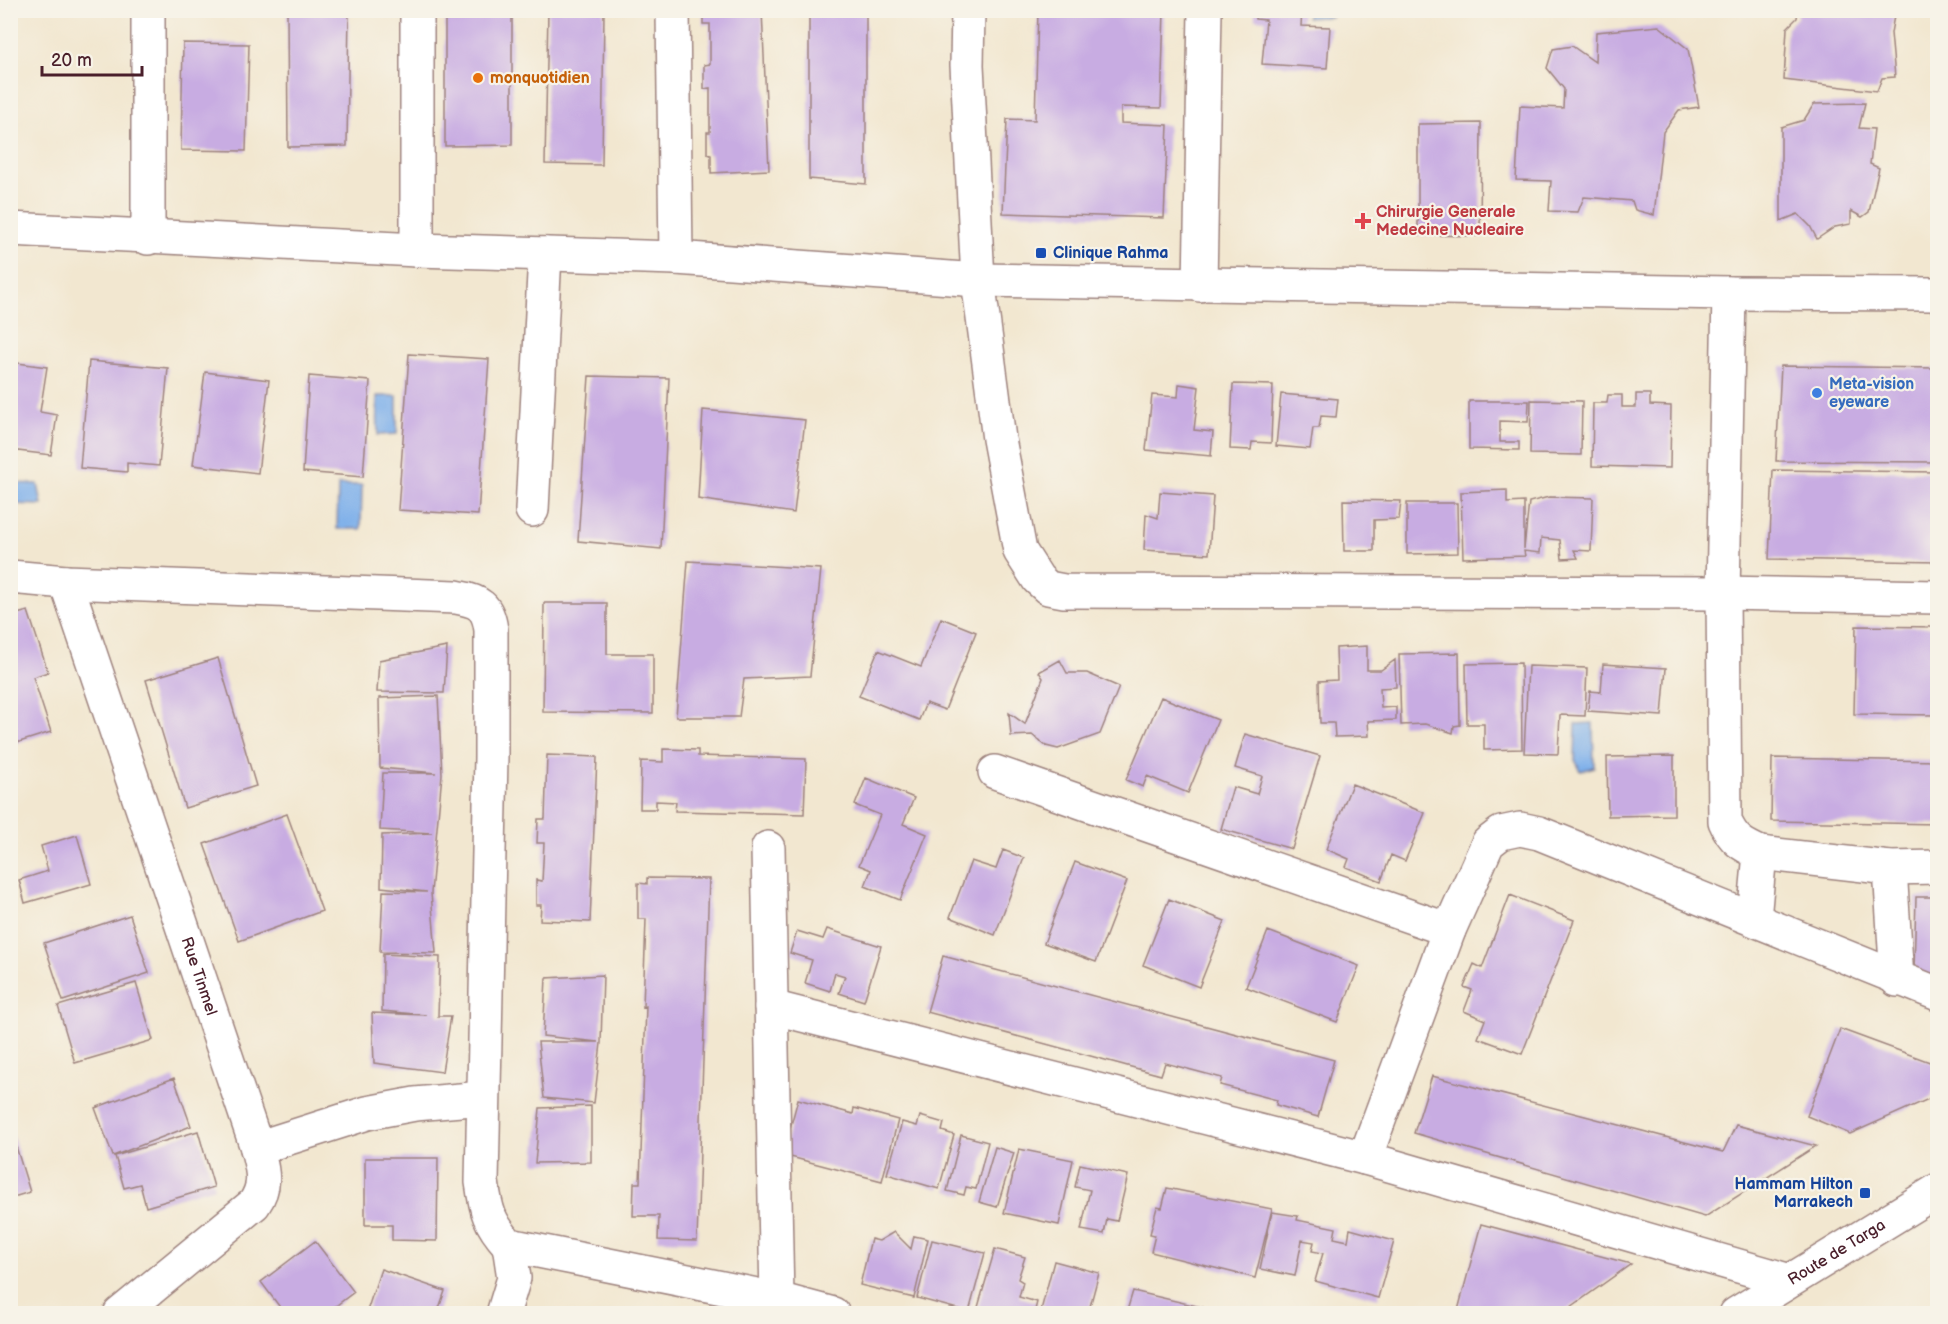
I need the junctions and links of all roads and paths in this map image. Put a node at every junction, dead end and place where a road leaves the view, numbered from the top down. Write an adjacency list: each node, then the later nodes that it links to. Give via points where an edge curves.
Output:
1 (148, 10): 7 (street)
2 (417, 10): 8 (street)
3 (673, 10): 10 (street)
4 (968, 10): 11 (street, via 967,65)
5 (1205, 10): 12 (street)
6 (10, 230): 7 (street)
7 (148, 237): 8 (street)
8 (417, 250): 9 (street)
9 (544, 254): 10 (street); 15 (street)
10 (676, 258): 11 (street)
11 (978, 280): 12 (street); 18 (street, via 999,439 1020,551 1048,588)
12 (1200, 285): 13 (street)
13 (1729, 293): 14 (street); 18 (street)
14 (1938, 294)
15 (532, 510)
16 (10, 577): 17 (street)
17 (66, 582): 30 (street, via 456,597 481,605 489,615 491,757); 31 (street, Rue Tinmel)
18 (1723, 593): 19 (street); 22 (street, via 1725,821 1731,836 1741,845)
19 (1938, 597)
20 (994, 772): 26 (street)
21 (768, 848): 29 (street)
22 (1760, 852): 24 (street); 25 (street)
23 (1938, 867): 24 (street)
24 (1890, 868): 27 (street)
25 (1754, 919): 26 (street, via 1539,833 1520,829 1501,833 1488,843); 27 (street)
26 (1449, 930): 32 (street)
27 (1897, 980): 28 (street)
28 (1938, 994)
29 (771, 1006): 32 (street); 36 (street)
30 (483, 1098): 31 (street, via 367,1113); 34 (street, via 485,1208 492,1227)
31 (257, 1148): 37 (street, Rue Tinmel, via 265,1182 254,1204)
32 (1365, 1158): 35 (street)
33 (1938, 1190): 35 (street, Route de Targa)
34 (509, 1245): 36 (street); 38 (street, via 514,1278)
35 (1787, 1280): 40 (street, Route de Targa)
36 (775, 1306): 39 (street)
37 (120, 1314)
38 (502, 1314)
39 (833, 1314)
40 (1736, 1314)

